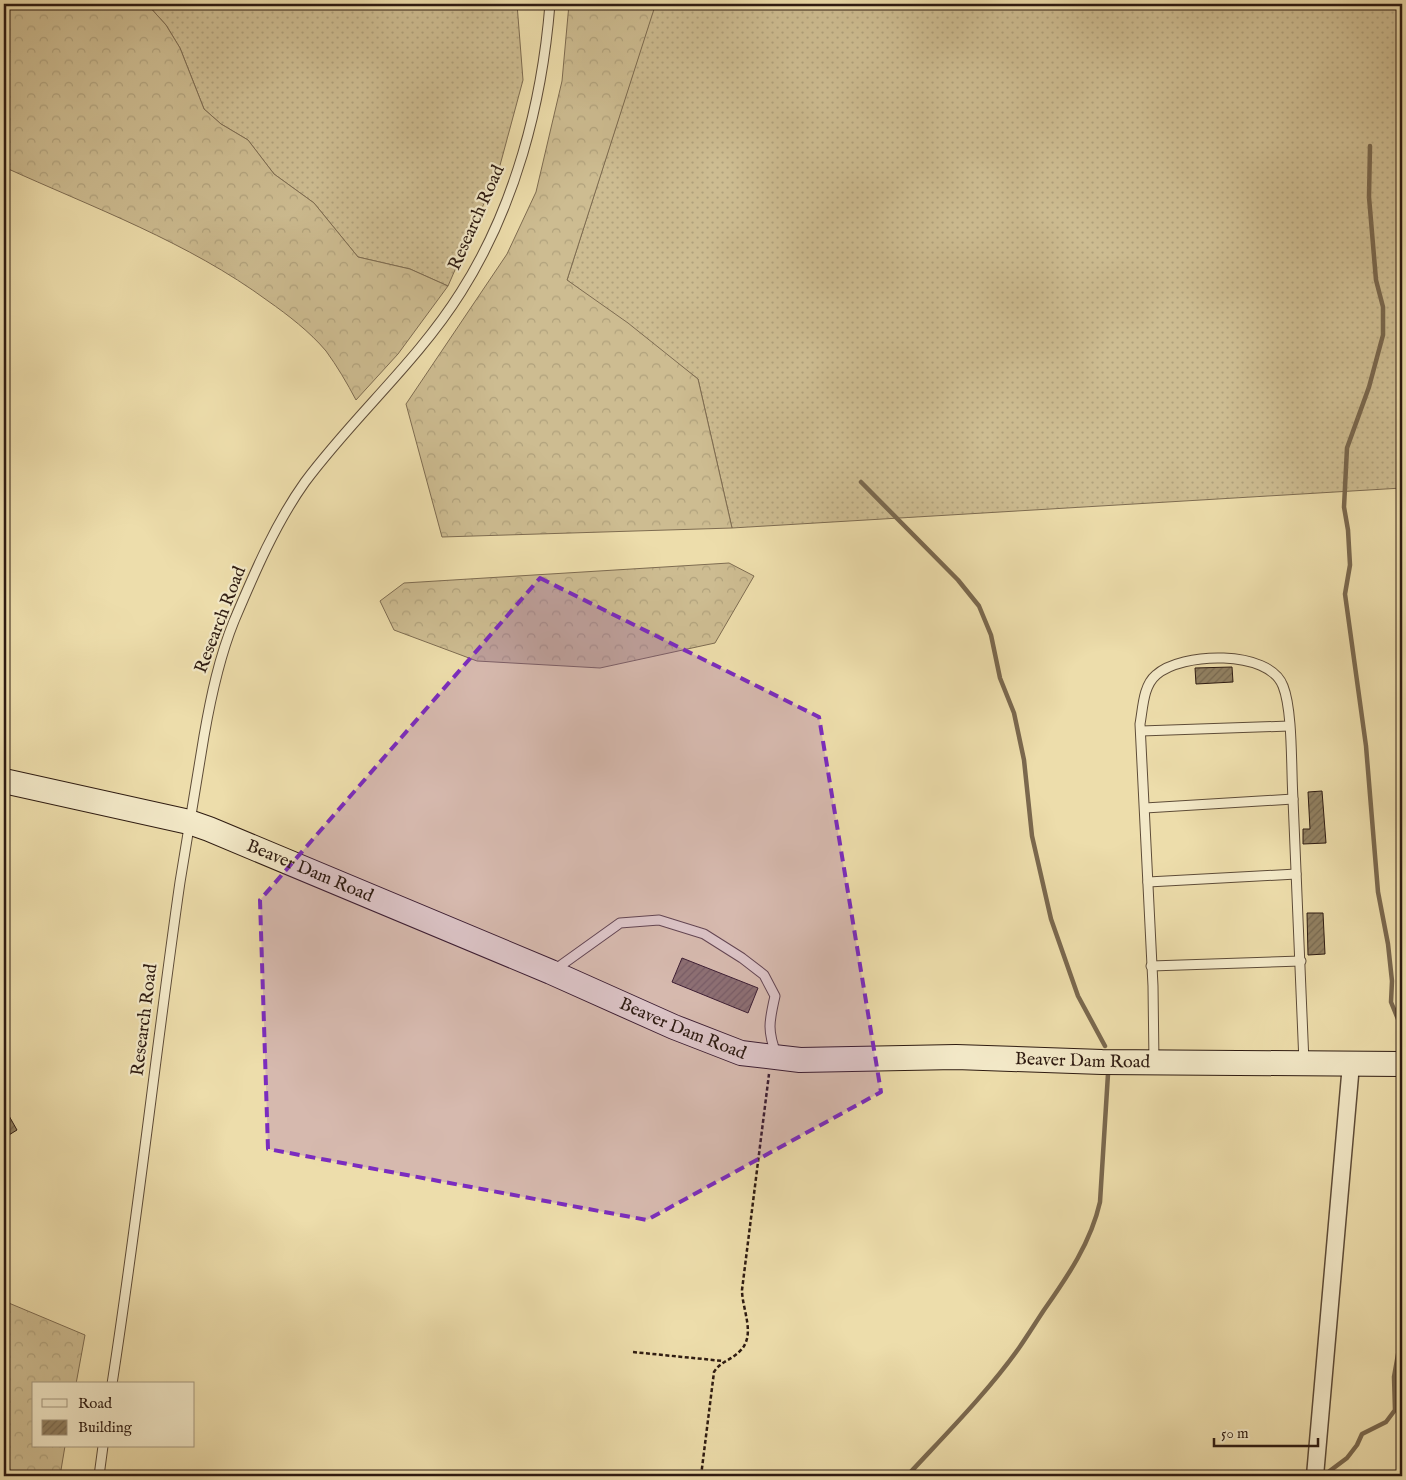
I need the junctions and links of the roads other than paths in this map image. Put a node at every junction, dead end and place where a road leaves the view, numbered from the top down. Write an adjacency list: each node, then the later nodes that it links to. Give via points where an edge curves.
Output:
1 (550, 4): 7 (lane, Research Road, via 530,128 502,213 475,270 454,302 409,362 302,486 274,534 219,662 208,707)
2 (1289, 726): 3 (lane); 3 (lane, via 1285,691 1277,677 1252,662 1216,658 1182,662 1156,675 1146,693); 5 (lane)
3 (1141, 730): 6 (lane)
4 (4, 780): 7 (street, Beaver Dam Road)
5 (1293, 799): 6 (lane); 8 (lane)
6 (1145, 808): 9 (lane)
7 (189, 822): 12 (street, Beaver Dam Road); 18 (lane, Research Road)
8 (1296, 874): 9 (lane); 10 (lane)
9 (1148, 882): 11 (lane)
10 (1301, 961): 11 (lane); 15 (lane)
11 (1151, 966): 14 (lane)
12 (552, 972): 13 (street, Beaver Dam Road, via 708,1041 741,1053); 13 (lane, via 620,924 659,920 704,934 764,975 776,996 769,1036)
13 (774, 1058): 14 (street, Beaver Dam Road, via 956,1057)
14 (1154, 1063): 15 (street, Beaver Dam Road)
15 (1304, 1064): 16 (street, Beaver Dam Road)
16 (1351, 1064): 17 (street, Beaver Dam Road); 21 (street)
17 (1402, 1064)
18 (112, 1382)
19 (103, 1448): 20 (lane)
20 (99, 1476)
21 (1315, 1476)

